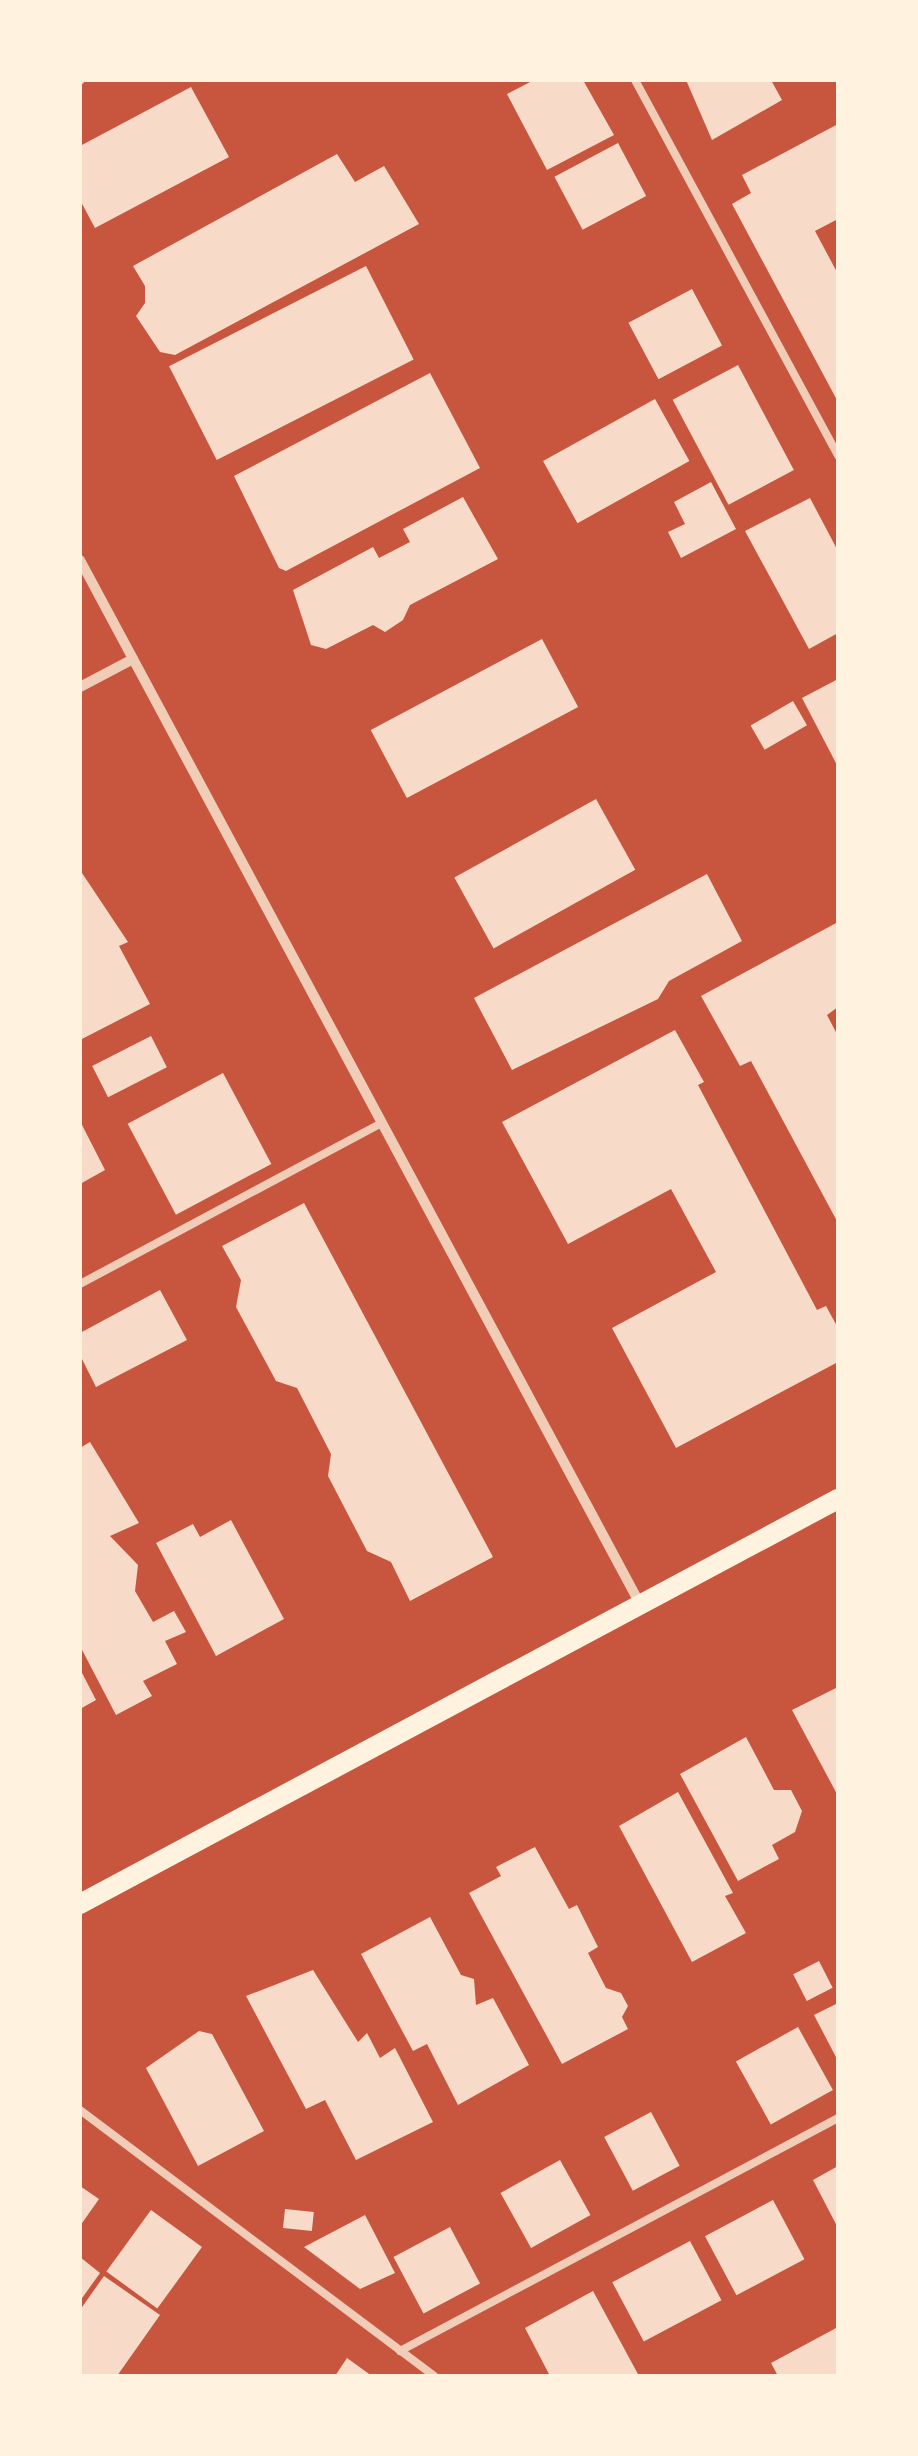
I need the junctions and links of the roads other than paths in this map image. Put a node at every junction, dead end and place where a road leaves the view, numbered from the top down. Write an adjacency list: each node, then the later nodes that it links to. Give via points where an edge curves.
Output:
1 (635, 80): 2 (lane)
2 (838, 456)
3 (80, 560): 4 (street)
4 (133, 660): 5 (street); 6 (street)
5 (80, 688)
6 (382, 1123): 7 (lane); 9 (street)
7 (80, 1284)
8 (838, 1498): 9 (main road)
9 (640, 1604): 10 (main road)
10 (80, 1904)
11 (80, 2110): 13 (lane)
12 (838, 2118): 13 (lane)
13 (400, 2351): 14 (lane)
14 (434, 2376)

